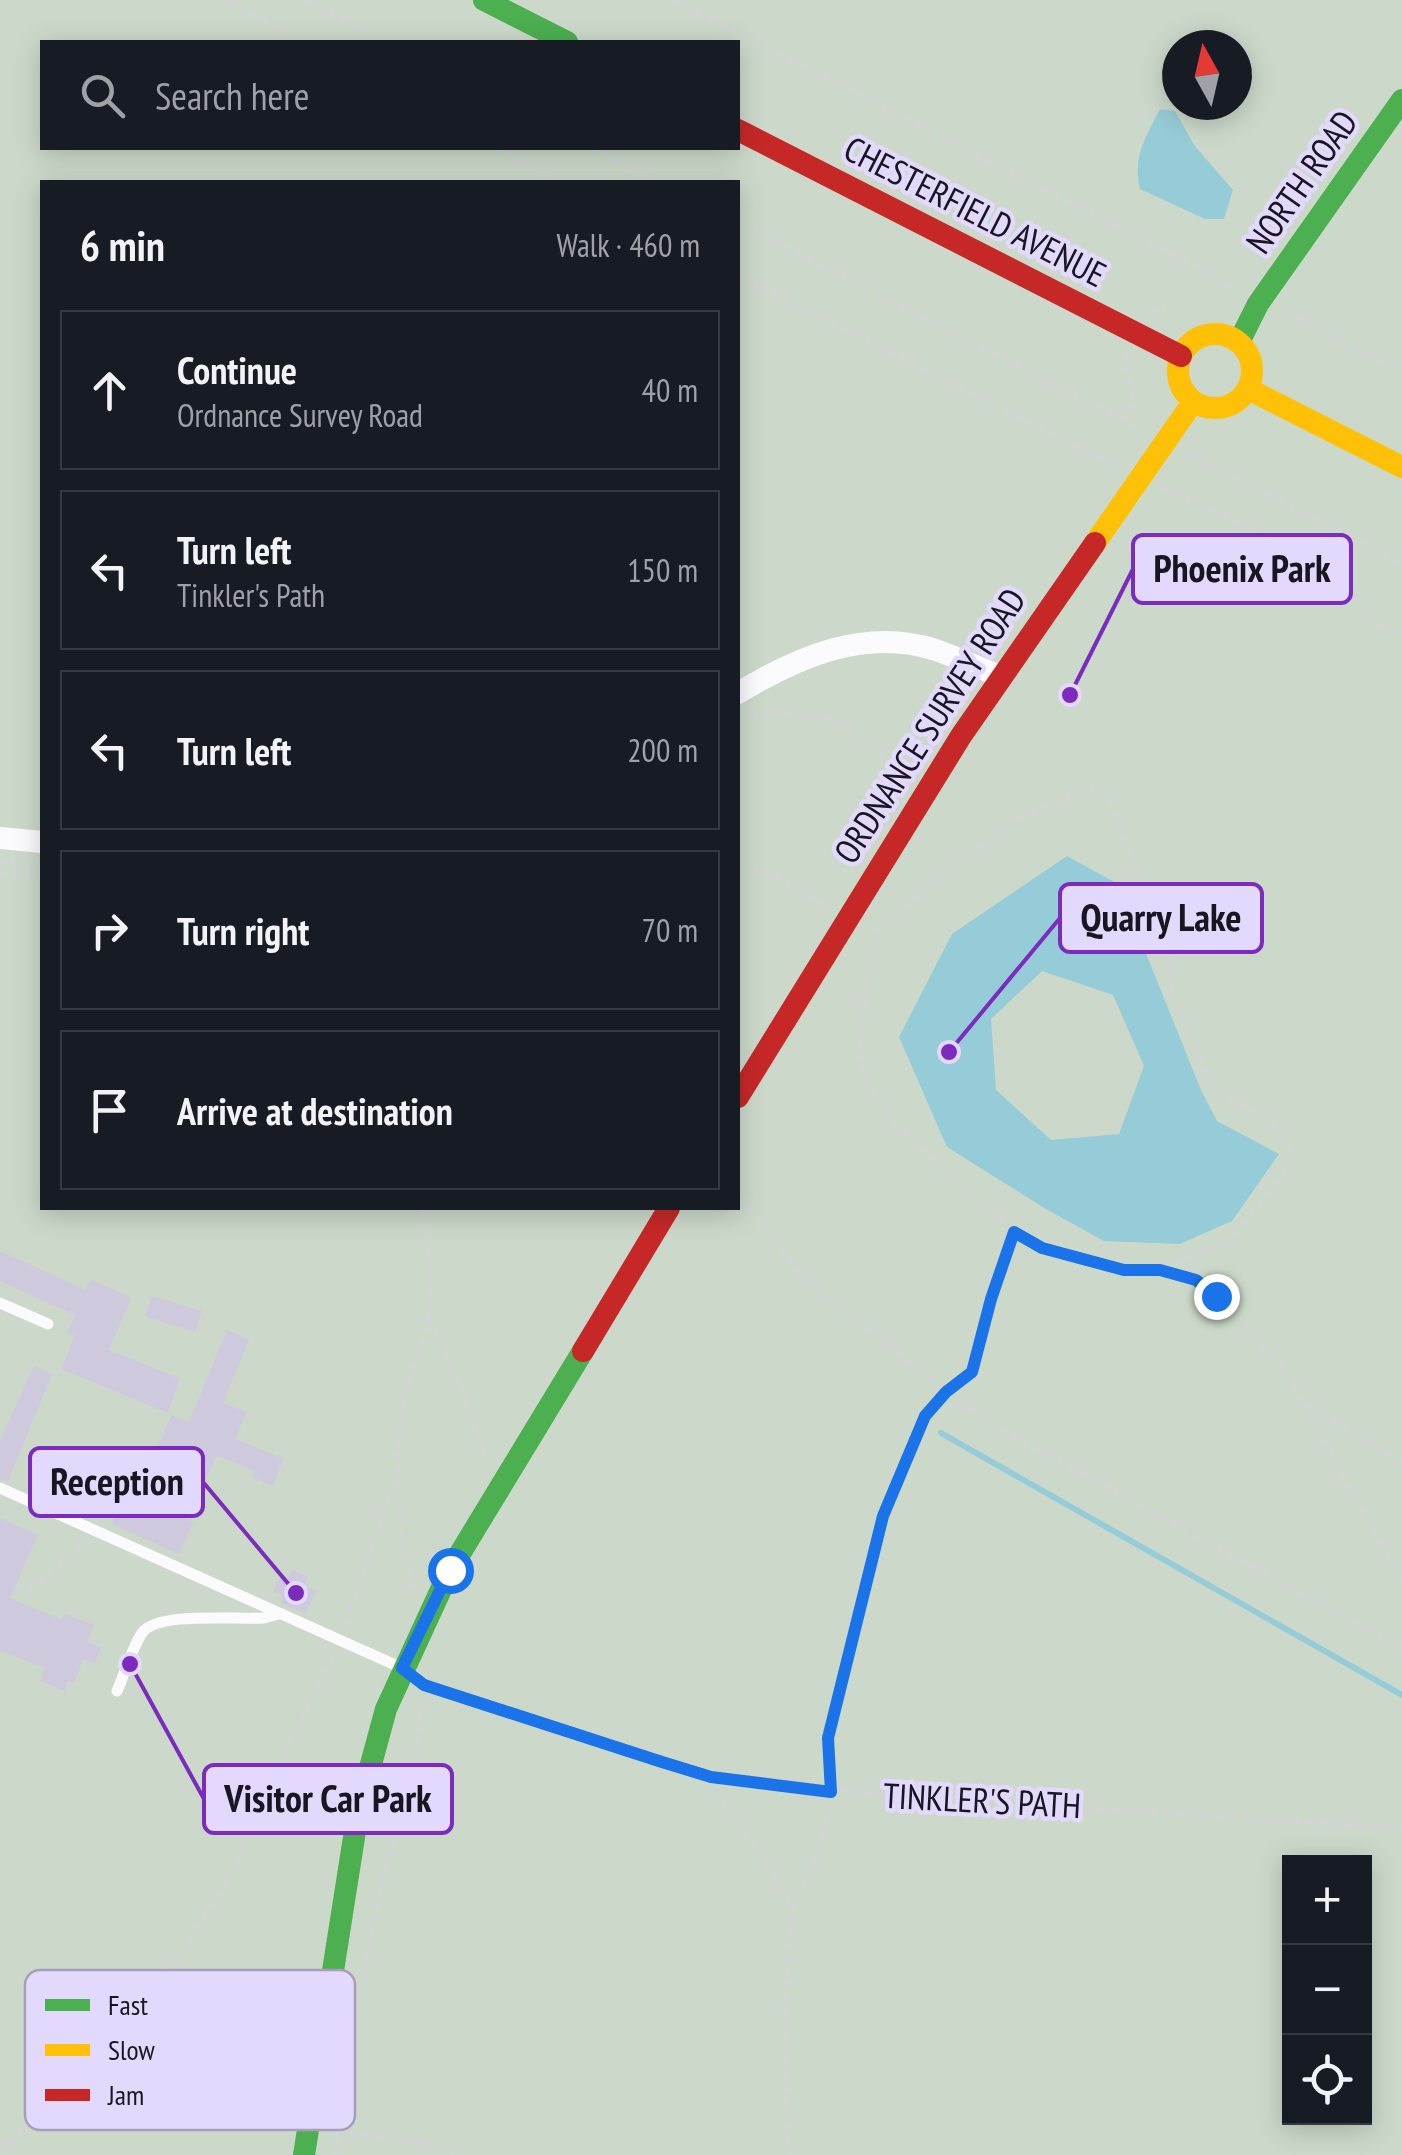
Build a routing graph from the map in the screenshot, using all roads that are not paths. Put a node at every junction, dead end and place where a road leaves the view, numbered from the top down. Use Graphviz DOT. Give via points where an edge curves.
graph roads {
  1 [pos="484,0"];
  2 [pos="563,40"];
  3 [pos="1402,100"];
  4 [pos="740,131"];
  5 [pos="1238,342"];
  6 [pos="1181,356"];
  7 [pos="1248,388"];
  8 [pos="1193,402"];
  9 [pos="1402,467"];
  10 [pos="1002,677"];
  11 [pos="740,692"];
  12 [pos="0,838"];
  13 [pos="40,842"];
  14 [pos="740,1094"];
  15 [pos="668,1210"];
  16 [pos="0,1304"];
  17 [pos="48,1324"];
  18 [pos="0,1488"];
  19 [pos="278,1614"];
  20 [pos="402,1668"];
  21 [pos="117,1691"];
  22 [pos="333,1970"];
  23 [pos="308,2130"];
  24 [pos="304,2155"];
  1 -- 2 [label="street"];
  3 -- 5 [label="street, NORTH ROAD" via="1257,303"];
  4 -- 6 [label="street, CHESTERFIELD AVENUE"];
  5 -- 6 [label="street" via="1206,335"];
  5 -- 7 [label="street" via="1250,359"];
  6 -- 8 [label="street" via="1178,378"];
  7 -- 8 [label="street" via="1221,408"];
  7 -- 9 [label="street"];
  8 -- 10 [label="street, ORDNANCE SURVEY ROAD"];
  10 -- 11 [label="street" via="934,649 884,641 832,648"];
  10 -- 14 [label="street, ORDNANCE SURVEY ROAD" via="916,804"];
  12 -- 13 [label="street"];
  15 -- 20 [label="street" via="450,1570"];
  16 -- 17 [label="lane"];
  18 -- 19 [label="lane"];
  19 -- 20 [label="lane"];
  19 -- 21 [label="lane" via="151,1624"];
  20 -- 22 [label="street" via="358,1812"];
  23 -- 24 [label="street"];
}
